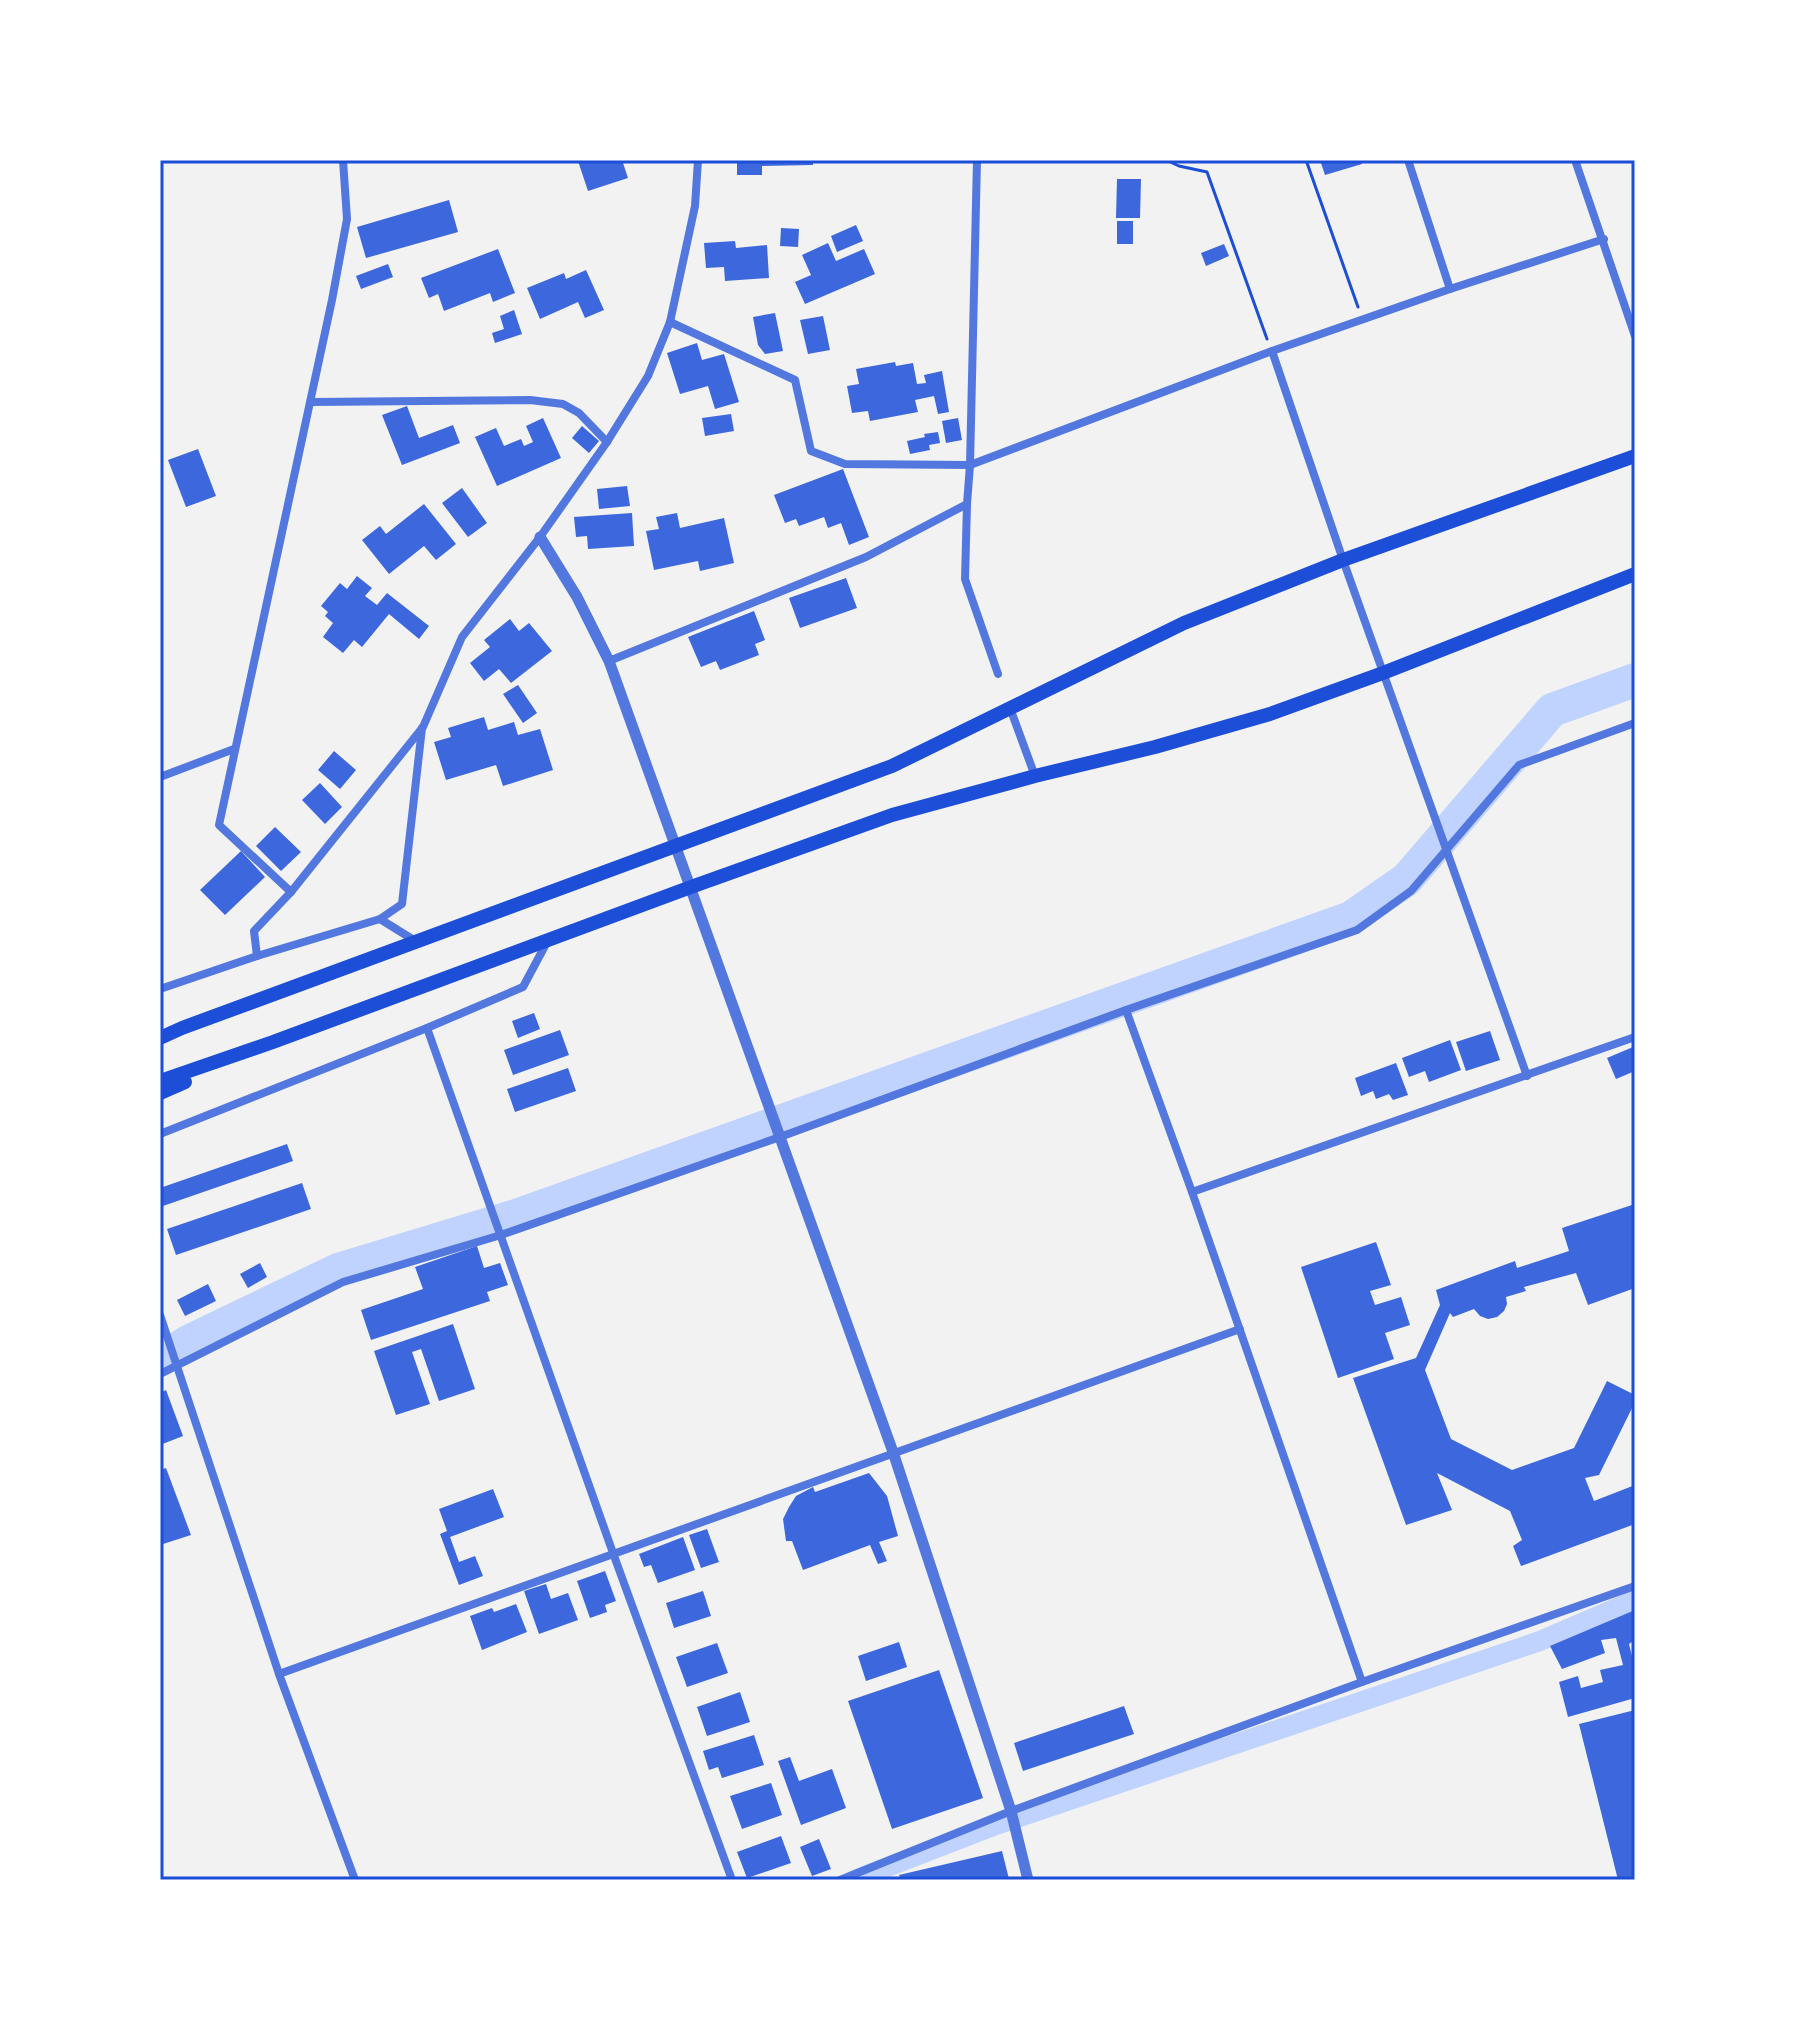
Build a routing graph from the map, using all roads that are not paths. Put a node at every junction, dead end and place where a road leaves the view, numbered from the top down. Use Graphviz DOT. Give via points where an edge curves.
graph roads {
  1 [pos="343,160"];
  2 [pos="698,160"];
  3 [pos="977,160"];
  4 [pos="1408,160"];
  5 [pos="1575,160"];
  6 [pos="1604,239"];
  7 [pos="1450,289"];
  8 [pos="670,322"];
  9 [pos="1635,336"];
  10 [pos="1272,351"];
  11 [pos="311,402"];
  12 [pos="607,442"];
  13 [pos="1635,456"];
  14 [pos="970,465"];
  15 [pos="967,504"];
  16 [pos="540,537"];
  17 [pos="1343,560"];
  18 [pos="1635,574"];
  19 [pos="609,661"];
  20 [pos="1383,673"];
  21 [pos="998,674"];
  22 [pos="1010,707"];
  23 [pos="1635,723"];
  24 [pos="423,727"];
  25 [pos="234,749"];
  26 [pos="1035,776"];
  27 [pos="160,777"];
  28 [pos="675,847"];
  29 [pos="1446,850"];
  30 [pos="691,887"];
  31 [pos="291,892"];
  32 [pos="380,919"];
  33 [pos="548,940"];
  34 [pos="417,942"];
  35 [pos="257,956"];
  36 [pos="160,989"];
  37 [pos="1126,1010"];
  38 [pos="427,1028"];
  39 [pos="160,1037"];
  40 [pos="1635,1037"];
  41 [pos="273,1042"];
  42 [pos="1527,1076"];
  43 [pos="160,1081"];
  44 [pos="160,1093"];
  45 [pos="160,1134"];
  46 [pos="780,1137"];
  47 [pos="1192,1192"];
  48 [pos="501,1235"];
  49 [pos="162,1319"];
  50 [pos="1240,1329"];
  51 [pos="177,1365"];
  52 [pos="160,1374"];
  53 [pos="893,1452"];
  54 [pos="613,1553"];
  55 [pos="1635,1586"];
  56 [pos="279,1674"];
  57 [pos="1362,1682"];
  58 [pos="1011,1811"];
  59 [pos="355,1880"];
  60 [pos="732,1880"];
  61 [pos="840,1880"];
  62 [pos="1028,1880"];
  1 -- 11 [label="street" via="347,219"];
  2 -- 8 [label="street" via="695,206"];
  3 -- 14 [label="street"];
  4 -- 7 [label="street"];
  5 -- 6 [label="street"];
  6 -- 7 [label="street"];
  6 -- 9 [label="street"];
  7 -- 10 [label="street"];
  8 -- 12 [label="street" via="648,376"];
  8 -- 14 [label="street" via="795,380 811,451 845,464"];
  10 -- 14 [label="street"];
  10 -- 17 [label="street"];
  11 -- 12 [label="street" via="563,404"];
  11 -- 25 [label="street"];
  12 -- 16 [label="street"];
  13 -- 17 [label="highway"];
  14 -- 15 [label="street"];
  15 -- 19 [label="street" via="866,557"];
  15 -- 21 [label="street" via="965,579"];
  16 -- 19 [label="street"];
  16 -- 24 [label="street" via="462,637"];
  17 -- 20 [label="street"];
  17 -- 22 [label="highway" via="1184,623"];
  18 -- 20 [label="highway"];
  19 -- 28 [label="street"];
  20 -- 26 [label="highway" via="1270,714"];
  20 -- 29 [label="street"];
  22 -- 26 [label="street"];
  22 -- 28 [label="highway" via="892,766"];
  23 -- 29 [label="street" via="1519,765"];
  24 -- 31 [label="street"];
  24 -- 32 [label="street" via="402,904"];
  25 -- 27 [label="street"];
  25 -- 31 [label="street" via="219,825"];
  26 -- 30 [label="highway" via="892,815"];
  28 -- 30 [label="street"];
  28 -- 34 [label="highway"];
  29 -- 37 [label="street" via="1411,891 1357,930"];
  29 -- 42 [label="street"];
  30 -- 33 [label="highway"];
  30 -- 46 [label="street"];
  31 -- 35 [label="street" via="254,931"];
  32 -- 34 [label="street"];
  32 -- 35 [label="street"];
  33 -- 38 [label="street" via="523,987"];
  33 -- 41 [label="highway"];
  34 -- 39 [label="highway"];
  35 -- 36 [label="street"];
  37 -- 46 [label="street"];
  37 -- 47 [label="street"];
  38 -- 45 [label="street"];
  38 -- 48 [label="street"];
  40 -- 42 [label="street"];
  41 -- 43 [label="highway"];
  41 -- 44 [label="highway"];
  42 -- 47 [label="street"];
  46 -- 48 [label="street"];
  46 -- 53 [label="street"];
  47 -- 50 [label="street"];
  48 -- 51 [label="street" via="343,1282"];
  48 -- 54 [label="street"];
  49 -- 51 [label="street"];
  50 -- 53 [label="street"];
  50 -- 57 [label="street"];
  51 -- 52 [label="street"];
  51 -- 56 [label="street"];
  53 -- 54 [label="street"];
  53 -- 58 [label="street"];
  54 -- 56 [label="street"];
  54 -- 60 [label="street"];
  55 -- 57 [label="street"];
  56 -- 59 [label="street"];
  57 -- 58 [label="street"];
  58 -- 61 [label="street"];
  58 -- 62 [label="street"];
}
